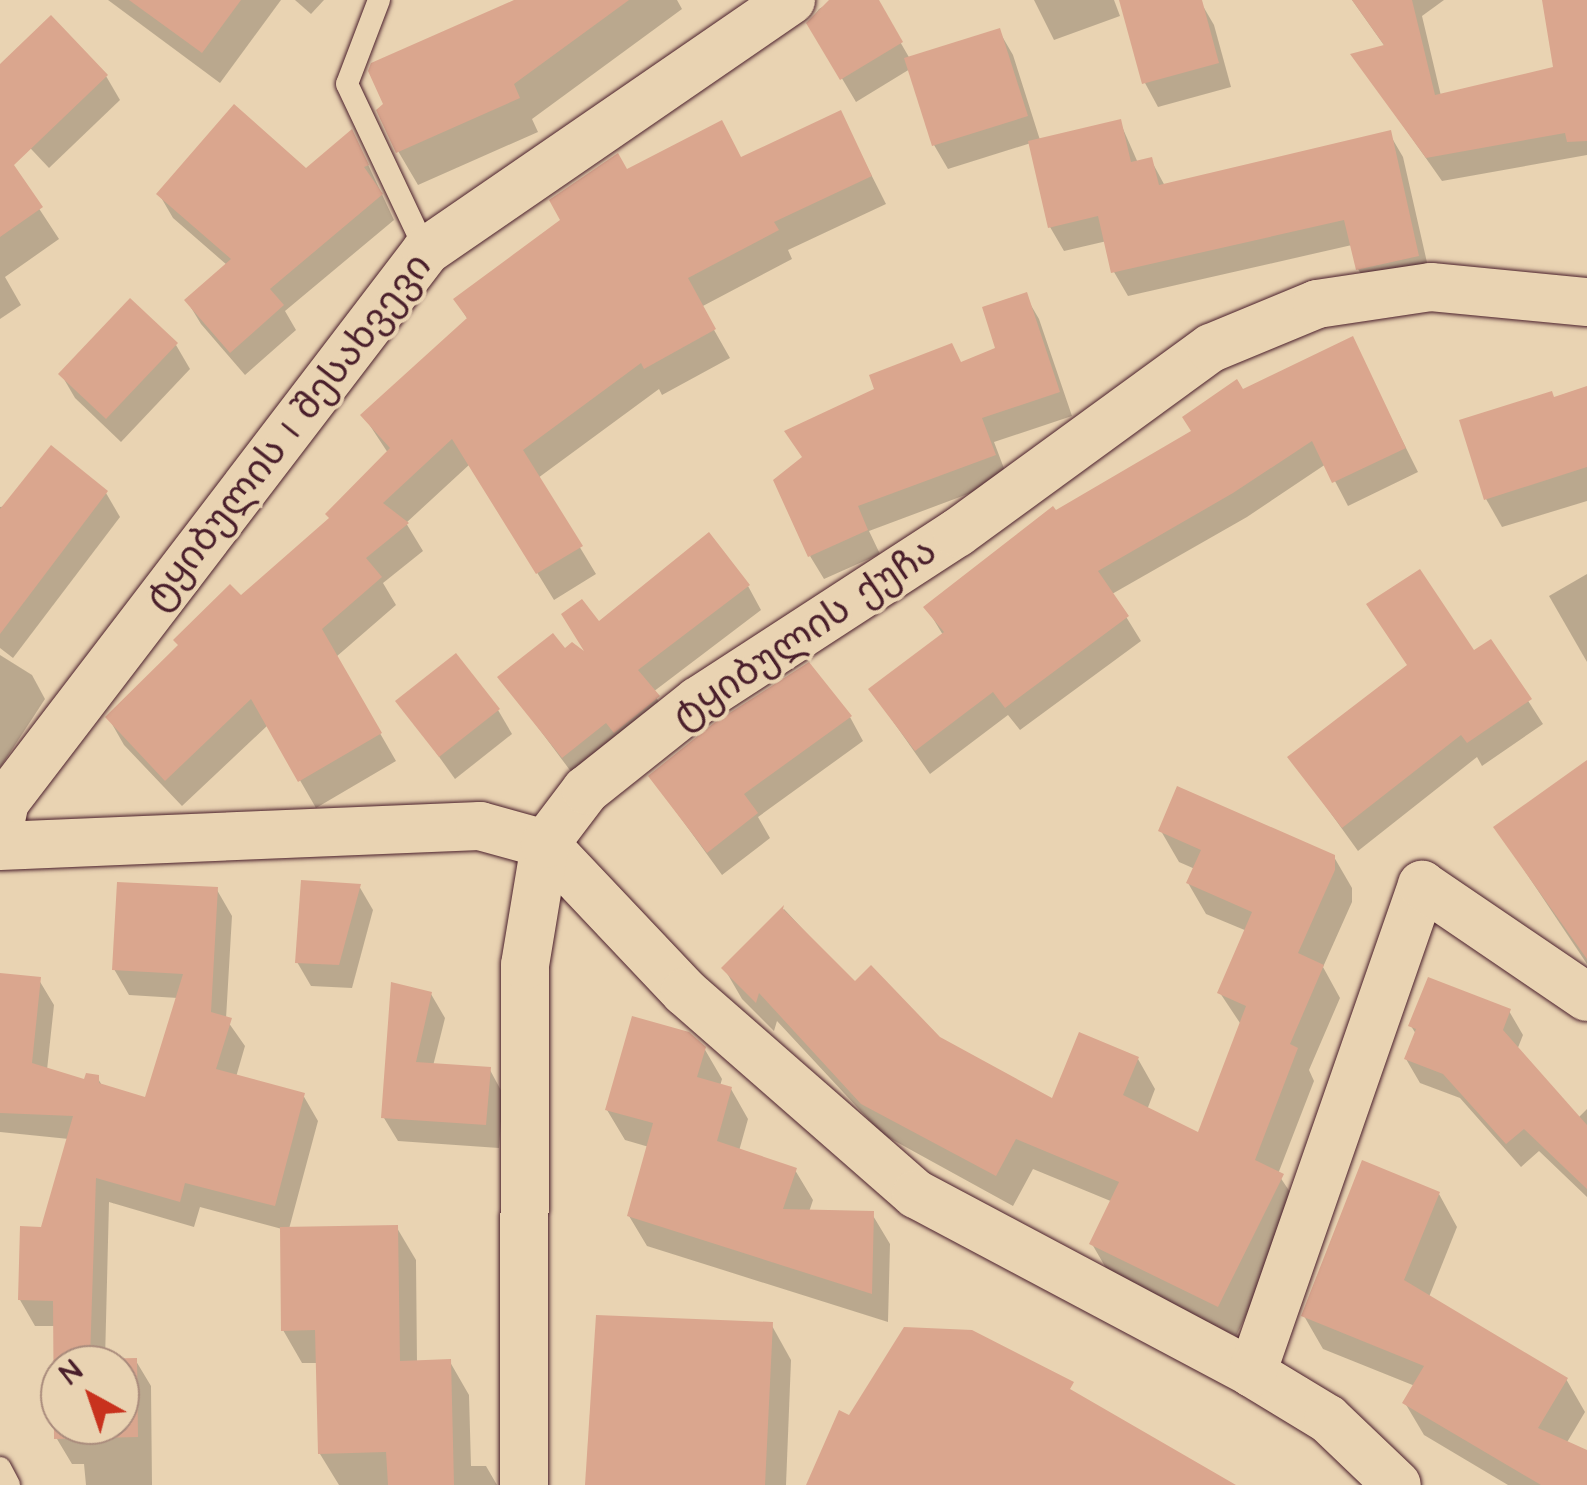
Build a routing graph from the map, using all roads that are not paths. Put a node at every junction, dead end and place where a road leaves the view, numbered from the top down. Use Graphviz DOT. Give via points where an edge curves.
graph roads {
  1 [pos="379,0"];
  2 [pos="791,0"];
  3 [pos="426,251"];
  4 [pos="1587,302"];
  5 [pos="0,825"];
  6 [pos="545,844"];
  7 [pos="0,846"];
  8 [pos="1587,997"];
  9 [pos="1252,1373"];
  10 [pos="0,1468"];
  11 [pos="8,1485"];
  12 [pos="524,1485"];
  13 [pos="1398,1485"];
  1 -- 3 [label="lane" via="347,84"];
  2 -- 3 [label="street, ტყიბულის I შესახვევი"];
  3 -- 5 [label="street, ტყიბულის I შესახვევი" via="5,802"];
  4 -- 6 [label="street, ტყიბულის ქუჩა" via="1431,287 1317,304 1211,348 957,533 698,701 586,790"];
  6 -- 7 [label="street" via="480,826"];
  6 -- 9 [label="street" via="685,992 916,1194"];
  6 -- 12 [label="street" via="525,965"];
  8 -- 9 [label="street" via="1422,885"];
  9 -- 13 [label="street" via="1328,1419"];
  10 -- 11 [label="lane"];
}
